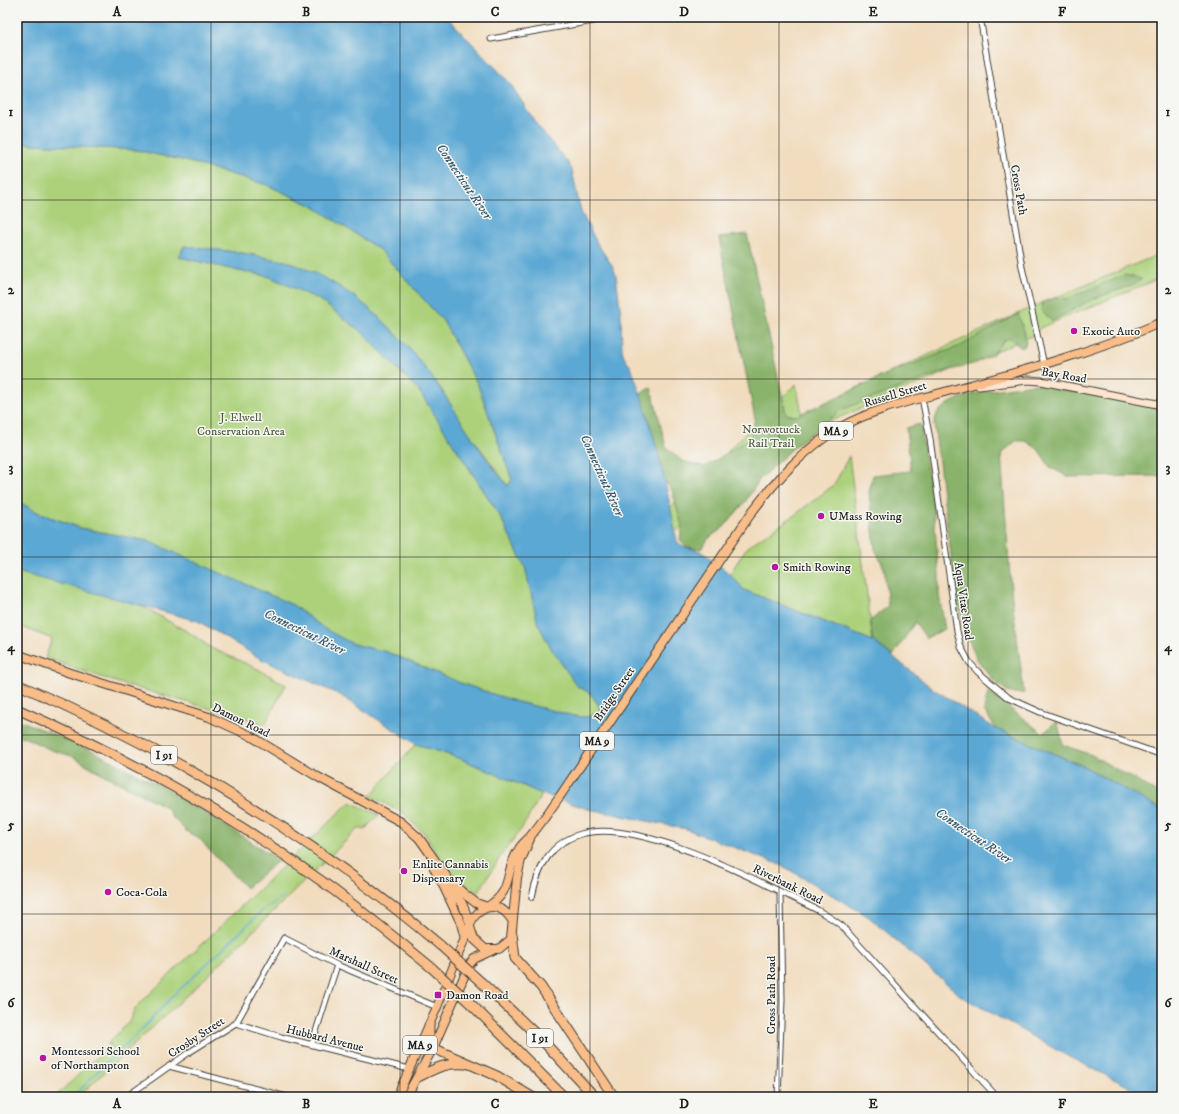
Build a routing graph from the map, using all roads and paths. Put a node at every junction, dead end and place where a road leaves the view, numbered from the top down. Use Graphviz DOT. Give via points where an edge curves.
graph roads {
  1 [pos="616,17"];
  2 [pos="980,17"];
  3 [pos="492,40"];
  4 [pos="1162,322"];
  5 [pos="1162,328"];
  6 [pos="1140,332"];
  7 [pos="1044,364"];
  8 [pos="961,388"];
  9 [pos="922,398"];
  10 [pos="1162,405"];
  11 [pos="660,646"];
  12 [pos="17,654"];
  13 [pos="17,684"];
  14 [pos="17,709"];
  15 [pos="1162,755"];
  16 [pos="532,835"];
  17 [pos="429,854"];
  18 [pos="442,883"];
  19 [pos="780,892"];
  20 [pos="532,896"];
  21 [pos="487,907"];
  22 [pos="512,920"];
  23 [pos="470,925"];
  24 [pos="512,934"];
  25 [pos="284,938"];
  26 [pos="465,939"];
  27 [pos="493,950"];
  28 [pos="337,965"];
  29 [pos="437,1007"];
  30 [pos="236,1023"];
  31 [pos="429,1026"];
  32 [pos="312,1044"];
  33 [pos="433,1048"];
  34 [pos="472,1065"];
  35 [pos="169,1066"];
  36 [pos="409,1069"];
  37 [pos="418,1077"];
  38 [pos="127,1097"];
  39 [pos="287,1097"];
  40 [pos="397,1097"];
  41 [pos="406,1097"];
  42 [pos="532,1097"];
  43 [pos="564,1097"];
  44 [pos="595,1097"];
  45 [pos="614,1097"];
  46 [pos="778,1097"];
  47 [pos="997,1097"];
  1 -- 3 [label="street"];
  2 -- 7 [label="street, Cross Path" via="1022,267"];
  4 -- 6 [label="main road, Russell Street / MA 9"];
  5 -- 6 [label="main road, Russell Street / MA 9"];
  6 -- 7 [label="main road, Russell Street / MA 9"];
  7 -- 8 [label="main road, Russell Street / MA 9"];
  8 -- 9 [label="main road, Russell Street / MA 9"];
  8 -- 10 [label="main road, Bay Road" via="1006,382 1041,381"];
  9 -- 11 [label="main road, Russell Street / MA 9" via="874,411 844,426 820,442 784,473 765,495"];
  9 -- 15 [label="street, Aqua Vitae Road" via="958,637 965,657 978,672 1016,702"];
  11 -- 16 [label="main road, Bridge Street / MA 9"];
  12 -- 17 [label="main road, Damon Road" via="209,717 249,734 318,777 400,822 419,838"];
  13 -- 44 [label="highway, I 91, bridge" via="97,720 173,759 236,796 336,862 441,946 481,982 529,1027"];
  14 -- 43 [label="highway, I 91, bridge" via="94,744 156,777 224,816 320,880 432,968"];
  16 -- 21 [label="main road, Bridge Street / MA 9" via="515,855 504,893 499,900"];
  16 -- 22 [label="main road, Bridge Street / MA 9" via="518,870"];
  17 -- 18 [label="main road, Damon Road"];
  17 -- 21 [label="main road, Damon Road" via="462,893"];
  18 -- 23 [label="main road, Damon Road" via="462,903"];
  18 -- 26 [label="main road, Damon Road" via="461,923"];
  19 -- 20 [label="street, Riverbank Road" via="744,873 693,853 648,838 606,831 581,834 559,845 536,875"];
  19 -- 46 [label="street, Cross Path Road" via="782,1000"];
  19 -- 47 [label="street, Riverbank Road" via="815,908 842,926"];
  21 -- 22 [label="main road" via="502,911"];
  21 -- 23 [label="main road" via="480,910"];
  22 -- 24 [label="main road"];
  23 -- 26 [label="main road, MA 9"];
  23 -- 27 [label="main road" via="477,943 485,949"];
  24 -- 27 [label="main road" via="507,944"];
  24 -- 45 [label="highway" via="515,958 541,987"];
  25 -- 28 [label="street, Marshall Street"];
  25 -- 30 [label="street, Crosby Street"];
  26 -- 29 [label="main road, MA 9"];
  27 -- 33 [label="main road, MA 9" via="474,959 469,965"];
  28 -- 29 [label="street, Marshall Street"];
  28 -- 32 [label="street"];
  29 -- 31 [label="main road, MA 9"];
  30 -- 32 [label="street, Hubbard Avenue"];
  30 -- 35 [label="street, Crosby Street"];
  31 -- 33 [label="highway" via="428,1039"];
  31 -- 36 [label="main road, MA 9"];
  32 -- 36 [label="street, Hubbard Avenue"];
  33 -- 34 [label="highway"];
  33 -- 37 [label="main road, MA 9"];
  34 -- 37 [label="highway" via="444,1065"];
  34 -- 42 [label="highway"];
  35 -- 38 [label="street, Crosby Street"];
  35 -- 39 [label="street"];
  36 -- 40 [label="main road, MA 9"];
  37 -- 41 [label="main road, MA 9"];
}
